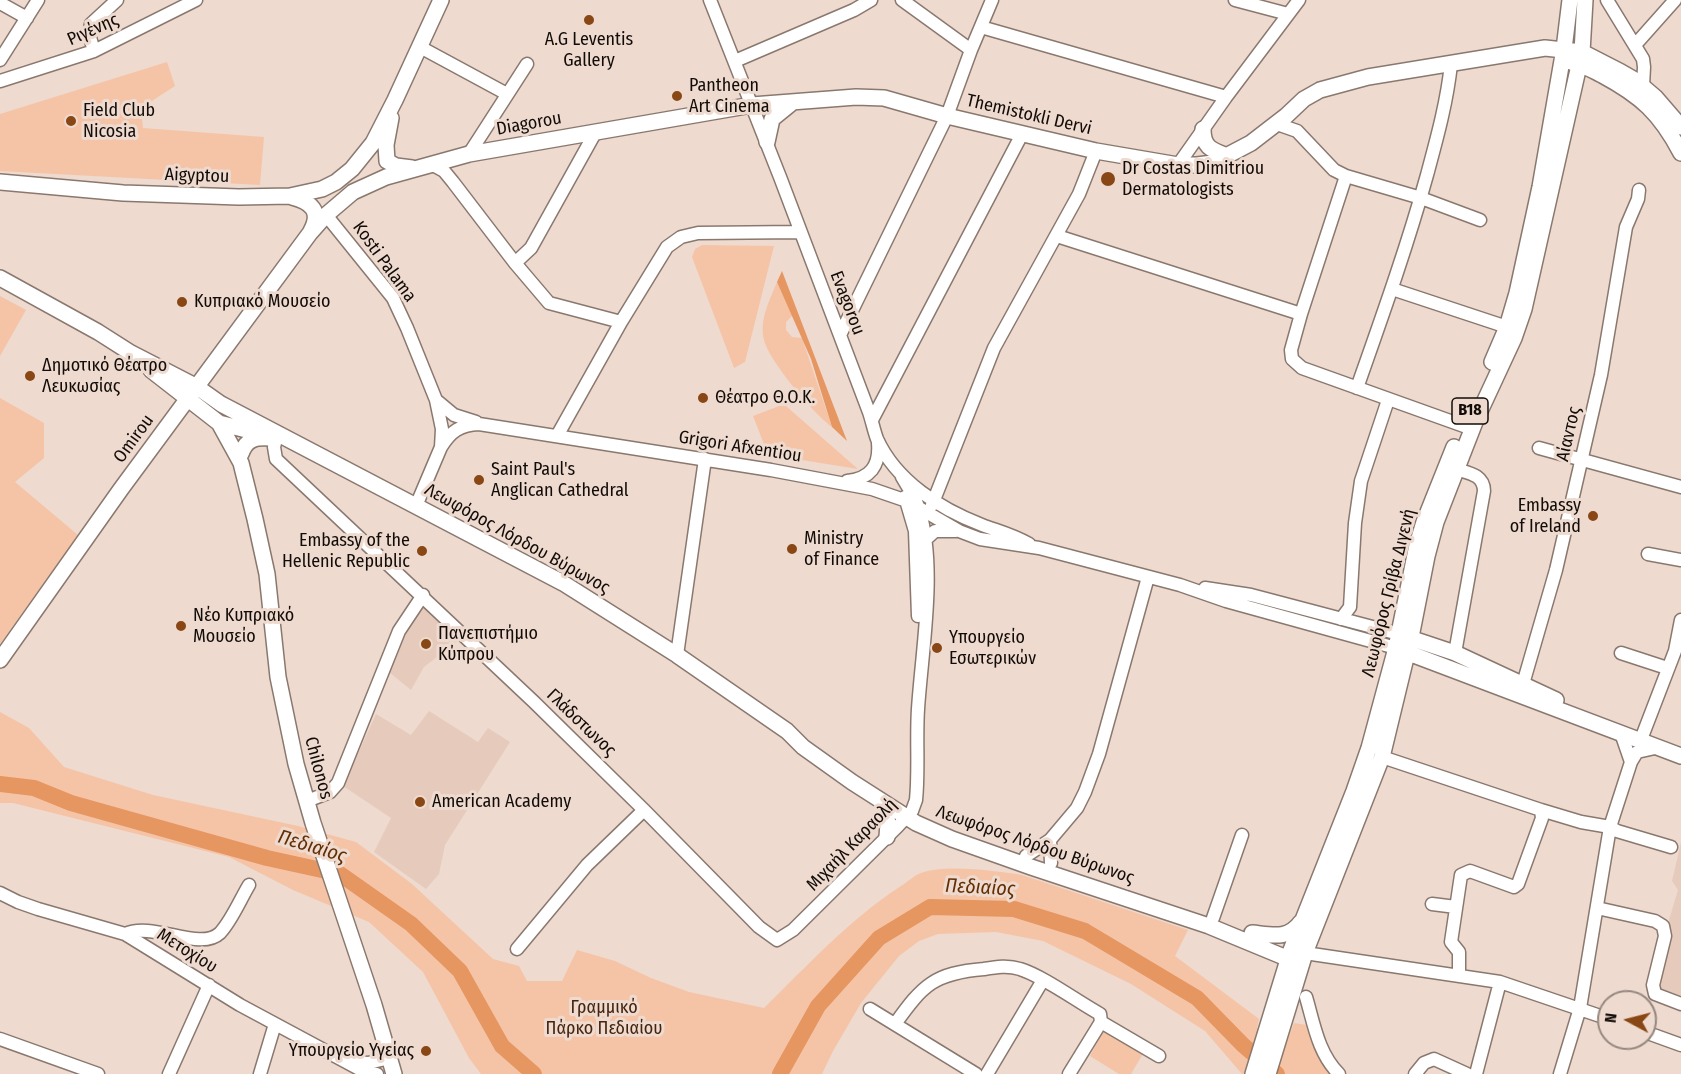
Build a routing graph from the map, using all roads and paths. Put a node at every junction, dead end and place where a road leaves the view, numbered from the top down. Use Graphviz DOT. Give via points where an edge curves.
graph roads {
  1 [pos="38,0"];
  2 [pos="117,0"];
  3 [pos="196,0"];
  4 [pos="441,0"];
  5 [pos="710,0"];
  6 [pos="872,0"];
  7 [pos="902,0"];
  8 [pos="992,0"];
  9 [pos="1235,0"];
  10 [pos="1299,0"];
  11 [pos="1570,0"];
  12 [pos="1585,0"];
  13 [pos="1607,0"];
  14 [pos="1675,0"];
  15 [pos="0,3"];
  16 [pos="1288,14"];
  17 [pos="27,18"];
  18 [pos="981,27"];
  19 [pos="1635,45"];
  20 [pos="420,47"];
  21 [pos="971,50"];
  22 [pos="94,51"];
  23 [pos="1563,54"];
  24 [pos="1580,58"];
  25 [pos="0,60"];
  26 [pos="735,61"];
  27 [pos="527,64"];
  28 [pos="1450,68"];
  29 [pos="0,81"];
  30 [pos="1612,81"];
  31 [pos="1642,86"];
  32 [pos="507,94"];
  33 [pos="1226,97"];
  34 [pos="395,100"];
  35 [pos="793,102"];
  36 [pos="1660,102"];
  37 [pos="1570,104"];
  38 [pos="752,105"];
  39 [pos="1681,115"];
  40 [pos="947,116"];
  41 [pos="1281,120"];
  42 [pos="1681,127"];
  43 [pos="1203,129"];
  44 [pos="596,133"];
  45 [pos="1022,134"];
  46 [pos="767,142"];
  47 [pos="1680,149"];
  48 [pos="1096,151"];
  49 [pos="465,155"];
  50 [pos="1227,156"];
  51 [pos="433,165"];
  52 [pos="1178,165"];
  53 [pos="415,169"];
  54 [pos="344,176"];
  55 [pos="1346,176"];
  56 [pos="0,182"];
  57 [pos="453,182"];
  58 [pos="1639,190"];
  59 [pos="290,196"];
  60 [pos="1420,198"];
  61 [pos="326,215"];
  62 [pos="1480,220"];
  63 [pos="800,232"];
  64 [pos="310,234"];
  65 [pos="1057,236"];
  66 [pos="515,263"];
  67 [pos="0,278"];
  68 [pos="1392,289"];
  69 [pos="1301,314"];
  70 [pos="621,322"];
  71 [pos="1507,327"];
  72 [pos="840,335"];
  73 [pos="1358,388"];
  74 [pos="192,393"];
  75 [pos="436,400"];
  76 [pos="1388,400"];
  77 [pos="221,404"];
  78 [pos="872,420"];
  79 [pos="219,423"];
  80 [pos="479,424"];
  81 [pos="1464,426"];
  82 [pos="235,427"];
  83 [pos="557,436"];
  84 [pos="276,439"];
  85 [pos="880,444"];
  86 [pos="441,447"];
  87 [pos="1539,448"];
  88 [pos="312,451"];
  89 [pos="241,458"];
  90 [pos="705,459"];
  91 [pos="1582,460"];
  92 [pos="1456,469"];
  93 [pos="902,477"];
  94 [pos="835,481"];
  95 [pos="1681,487"];
  96 [pos="933,500"];
  97 [pos="913,504"];
  98 [pos="416,506"];
  99 [pos="954,528"];
  100 [pos="925,540"];
  101 [pos="1032,546"];
  102 [pos="1648,554"];
  103 [pos="1681,560"];
  104 [pos="1148,577"];
  105 [pos="1179,585"];
  106 [pos="423,595"];
  107 [pos="1341,619"];
  108 [pos="1681,620"];
  109 [pos="1403,643"];
  110 [pos="1678,652"];
  111 [pos="1455,653"];
  112 [pos="1621,653"];
  113 [pos="677,655"];
  114 [pos="0,660"];
  115 [pos="1667,668"];
  116 [pos="921,671"];
  117 [pos="1523,684"];
  118 [pos="1578,716"];
  119 [pos="787,731"];
  120 [pos="1621,734"];
  121 [pos="1640,742"];
  122 [pos="1655,747"];
  123 [pos="1681,756"];
  124 [pos="1382,757"];
  125 [pos="1631,762"];
  126 [pos="307,801"];
  127 [pos="884,804"];
  128 [pos="644,810"];
  129 [pos="1542,810"];
  130 [pos="909,814"];
  131 [pos="1610,827"];
  132 [pos="1242,835"];
  133 [pos="887,837"];
  134 [pos="1050,840"];
  135 [pos="1671,847"];
  136 [pos="1026,856"];
  137 [pos="1051,863"];
  138 [pos="249,885"];
  139 [pos="0,893"];
  140 [pos="1432,904"];
  141 [pos="1456,907"];
  142 [pos="1597,908"];
  143 [pos="1305,916"];
  144 [pos="1213,918"];
  145 [pos="765,933"];
  146 [pos="1252,933"];
  147 [pos="125,934"];
  148 [pos="518,949"];
  149 [pos="1296,957"];
  150 [pos="1459,975"];
  151 [pos="1043,980"];
  152 [pos="1500,982"];
  153 [pos="209,985"];
  154 [pos="1306,997"];
  155 [pos="1681,1004"];
  156 [pos="1580,1008"];
  157 [pos="870,1009"];
  158 [pos="1597,1014"];
  159 [pos="1101,1023"];
  160 [pos="275,1024"];
  161 [pos="895,1024"];
  162 [pos="1657,1036"];
  163 [pos="1272,1037"];
  164 [pos="0,1039"];
  165 [pos="1681,1045"];
  166 [pos="1159,1056"];
  167 [pos="390,1059"];
  168 [pos="346,1062"];
  169 [pos="98,1074"];
  170 [pos="169,1074"];
  171 [pos="260,1074"];
  172 [pos="372,1074"];
  173 [pos="394,1074"];
  174 [pos="976,1074"];
  175 [pos="987,1074"];
  176 [pos="1069,1074"];
  177 [pos="1253,1074"];
  178 [pos="1268,1074"];
  179 [pos="1339,1074"];
  180 [pos="1415,1074"];
  181 [pos="1467,1074"];
  182 [pos="1476,1074"];
  183 [pos="1560,1074"];
  1 -- 17 [label="street"];
  2 -- 22 [label="street" via="91,24 89,34"];
  3 -- 22 [label="street, Ριγένης"];
  4 -- 20 [label="main road"];
  5 -- 26 [label="street, Evagorou"];
  6 -- 26 [label="street"];
  7 -- 21 [label="street"];
  8 -- 18 [label="street"];
  9 -- 16 [label="street"];
  10 -- 16 [label="street"];
  11 -- 23 [label="main road, B18"];
  12 -- 24 [label="main road, B18"];
  13 -- 19 [label="street"];
  14 -- 19 [label="street"];
  15 -- 17 [label="street"];
  16 -- 33 [label="street"];
  17 -- 25 [label="street"];
  18 -- 21 [label="street"];
  18 -- 33 [label="street"];
  19 -- 31 [label="street" via="1644,63"];
  20 -- 32 [label="street"];
  20 -- 34 [label="main road"];
  21 -- 40 [label="street"];
  22 -- 29 [label="street, Ριγένης"];
  23 -- 24 [label="main road, Themistokli Dervi"];
  23 -- 28 [label="main road, Themistokli Dervi"];
  23 -- 71 [label="main road, Λεωφόρος Γρίβα Διγενή / B18" via="1540,187"];
  24 -- 30 [label="main road"];
  24 -- 31 [label="main road" via="1621,72"];
  24 -- 37 [label="main road, Λεωφόρος Γρίβα Διγενή / B18"];
  26 -- 38 [label="street, Evagorou"];
  27 -- 32 [label="street"];
  28 -- 41 [label="main road, Themistokli Dervi" via="1341,94"];
  28 -- 60 [label="street" via="1443,115"];
  30 -- 37 [label="main road" via="1585,84"];
  30 -- 47 [label="main road" via="1650,106"];
  31 -- 36 [label="main road"];
  32 -- 49 [label="street"];
  33 -- 43 [label="street"];
  34 -- 53 [label="main road" via="386,156 390,164"];
  34 -- 54 [label="main road, Aigyptou" via="373,143"];
  35 -- 38 [label="main road, Themistokli Dervi"];
  35 -- 40 [label="main road, Themistokli Dervi" via="877,98"];
  35 -- 46 [label="main road" via="772,119"];
  36 -- 39 [label="main road"];
  36 -- 42 [label="main road"];
  37 -- 92 [label="main road, Λεωφόρος Γρίβα Διγενή / B18" via="1522,316"];
  38 -- 44 [label="main road, Diagorou"];
  38 -- 46 [label="street, Evagorou"];
  40 -- 45 [label="main road, Themistokli Dervi"];
  40 -- 72 [label="street"];
  41 -- 50 [label="main road, Themistokli Dervi"];
  41 -- 55 [label="street" via="1297,130 1325,163"];
  43 -- 50 [label="main road" via="1205,144"];
  43 -- 52 [label="street"];
  44 -- 49 [label="main road, Diagorou"];
  44 -- 66 [label="street" via="531,248"];
  45 -- 48 [label="main road, Themistokli Dervi"];
  45 -- 78 [label="street"];
  46 -- 63 [label="street, Evagorou"];
  48 -- 52 [label="main road, Themistokli Dervi"];
  48 -- 65 [label="street"];
  49 -- 51 [label="main road, Diagorou"];
  49 -- 57 [label="street" via="456,165"];
  50 -- 52 [label="main road, Themistokli Dervi" via="1213,162"];
  51 -- 53 [label="main road, Diagorou"];
  51 -- 57 [label="street"];
  53 -- 61 [label="main road, Diagorou" via="353,192"];
  54 -- 59 [label="main road, Aigyptou" via="313,192"];
  54 -- 61 [label="main road"];
  55 -- 60 [label="street"];
  55 -- 69 [label="street"];
  56 -- 59 [label="main road, Aigyptou" via="123,193"];
  57 -- 66 [label="street"];
  58 -- 91 [label="street, Αίαντος" via="1623,238 1601,375"];
  59 -- 64 [label="main road" via="307,201 313,208 315,221"];
  60 -- 62 [label="street"];
  60 -- 68 [label="street"];
  61 -- 64 [label="main road, Omirou"];
  61 -- 75 [label="street, Kosti Palama" via="393,298"];
  63 -- 70 [label="street" via="698,233 675,240"];
  63 -- 72 [label="street, Evagorou"];
  64 -- 74 [label="main road, Omirou"];
  65 -- 69 [label="street"];
  65 -- 96 [label="street" via="994,348"];
  66 -- 70 [label="street" via="549,303"];
  67 -- 74 [label="main road" via="98,332"];
  68 -- 71 [label="street"];
  68 -- 73 [label="street"];
  69 -- 73 [label="street" via="1292,359 1302,368"];
  70 -- 83 [label="street"];
  71 -- 81 [label="main road, Λεωφόρος Γρίβα Διγενή / B18"];
  72 -- 78 [label="street, Evagorou"];
  73 -- 76 [label="street"];
  74 -- 77 [label="main road, Λεωφόρος Λόρδου Βύρωνος"];
  74 -- 79 [label="main road, Λεωφόρος Λόρδου Βύρωνος"];
  74 -- 114 [label="main road, Omirou"];
  75 -- 80 [label="street" via="454,415"];
  75 -- 86 [label="street, Kosti Palama"];
  76 -- 81 [label="street"];
  76 -- 107 [label="street" via="1364,468 1357,504 1350,607"];
  77 -- 82 [label="main road, Chilonos"];
  77 -- 88 [label="main road, Λεωφόρος Λόρδου Βύρωνος"];
  78 -- 85 [label="street, Evagorou"];
  79 -- 82 [label="main road, Λεωφόρος Λόρδου Βύρωνος"];
  79 -- 89 [label="main road"];
  80 -- 83 [label="street, Grigori Afxentiou"];
  80 -- 86 [label="street, Grigori Afxentiou" via="455,429"];
  81 -- 109 [label="main road, Λεωφόρος Γρίβα Διγενή / B18" via="1424,522 1415,554"];
  82 -- 84 [label="main road, Λεωφόρος Λόρδου Βύρωνος"];
  82 -- 89 [label="main road, Chilonos"];
  83 -- 90 [label="street, Grigori Afxentiou"];
  84 -- 88 [label="main road, Λεωφόρος Λόρδου Βύρωνος"];
  84 -- 89 [label="main road" via="250,440"];
  84 -- 106 [label="street, Γλάδστωνος" via="276,459"];
  85 -- 93 [label="street, Evagorou"];
  85 -- 94 [label="street" via="872,472 855,480"];
  85 -- 97 [label="street, Μιχαήλ Καραολή" via="889,469"];
  86 -- 98 [label="street, Kosti Palama"];
  87 -- 91 [label="street"];
  88 -- 98 [label="main road, Λεωφόρος Λόρδου Βύρωνος"];
  89 -- 126 [label="main road, Chilonos" via="267,574 278,677"];
  90 -- 94 [label="street, Grigori Afxentiou"];
  90 -- 113 [label="street"];
  91 -- 95 [label="street"];
  91 -- 117 [label="street, Αίαντος"];
  92 -- 109 [label="main road, Λεωφόρος Γρίβα Διγενή / B18" via="1436,522"];
  92 -- 111 [label="street" via="1476,476 1484,491"];
  93 -- 96 [label="street, Evagorou"];
  93 -- 97 [label="street, Μιχαήλ Καραολή"];
  94 -- 97 [label="street, Grigori Afxentiou" via="884,492"];
  96 -- 99 [label="street" via="935,510"];
  96 -- 101 [label="street, Evagorou"];
  97 -- 99 [label="street, Grigori Afxentiou"];
  97 -- 100 [label="street, Μιχαήλ Καραολή"];
  97 -- 116 [label="street, Μιχαήλ Καραολή"];
  98 -- 113 [label="main road, Λεωφόρος Λόρδου Βύρωνος" via="563,583"];
  99 -- 100 [label="street" via="939,530"];
  99 -- 101 [label="street, Grigori Afxentiou" via="993,542"];
  100 -- 116 [label="street, Μιχαήλ Καραολή" via="926,614"];
  101 -- 104 [label="street"];
  102 -- 103 [label="street"];
  104 -- 105 [label="street"];
  104 -- 134 [label="street" via="1092,774 1077,808"];
  105 -- 107 [label="street" via="1251,595"];
  105 -- 109 [label="street" via="1226,601"];
  106 -- 126 [label="street" via="399,631 338,783 330,792"];
  106 -- 128 [label="street, Γλάδστωνος"];
  107 -- 109 [label="street"];
  108 -- 110 [label="street"];
  109 -- 111 [label="main road"];
  109 -- 118 [label="main road" via="1508,692"];
  109 -- 124 [label="main road, Λεωφόρος Γρίβα Διγενή / B18"];
  109 -- 143 [label="main road, Λεωφόρος Γρίβα Διγενή / B18" via="1354,791"];
  110 -- 115 [label="street"];
  111 -- 117 [label="main road"];
  112 -- 115 [label="street"];
  113 -- 119 [label="main road, Λεωφόρος Λόρδου Βύρωνος"];
  115 -- 121 [label="street"];
  116 -- 130 [label="street, Μιχαήλ Καραολή" via="917,791"];
  117 -- 118 [label="main road" via="1562,703"];
  118 -- 120 [label="main road"];
  119 -- 127 [label="main road, Λεωφόρος Λόρδου Βύρωνος" via="803,747"];
  119 -- 130 [label="main road, Λεωφόρος Λόρδου Βύρωνος" via="808,740"];
  120 -- 121 [label="main road"];
  120 -- 125 [label="street"];
  121 -- 122 [label="main road"];
  122 -- 123 [label="main road"];
  122 -- 125 [label="street" via="1637,753"];
  124 -- 129 [label="street"];
  124 -- 149 [label="main road, Λεωφόρος Γρίβα Διγενή / B18"];
  125 -- 131 [label="street"];
  126 -- 167 [label="main road, Chilonos"];
  127 -- 130 [label="main road, Λεωφόρος Λόρδου Βύρωνος"];
  127 -- 133 [label="main road"];
  128 -- 145 [label="street, Γλάδστωνος"];
  128 -- 148 [label="street" via="586,865"];
  129 -- 131 [label="street"];
  129 -- 141 [label="street" via="1518,884 1514,887 1464,872"];
  130 -- 133 [label="street, Μιχαήλ Καραολή"];
  130 -- 136 [label="main road, Λεωφόρος Λόρδου Βύρωνος"];
  130 -- 149 [label="main road, Λεωφόρος Λόρδου Βύρωνος" via="952,839"];
  131 -- 135 [label="street"];
  131 -- 142 [label="street"];
  132 -- 144 [label="street"];
  133 -- 145 [label="street, Μιχαήλ Καραολή" via="793,930 777,940"];
  134 -- 136 [label="street"];
  134 -- 137 [label="street"];
  136 -- 137 [label="main road, Λεωφόρος Λόρδου Βύρωνος"];
  137 -- 144 [label="main road, Λεωφόρος Λόρδου Βύρωνος"];
  138 -- 147 [label="street" via="213,938 200,940 146,930"];
  139 -- 147 [label="street, Μετοχίου" via="38,909"];
  140 -- 141 [label="street"];
  141 -- 150 [label="street" via="1451,942 1460,955"];
  142 -- 155 [label="street" via="1663,926 1665,936 1654,990"];
  142 -- 156 [label="street"];
  143 -- 146 [label="main road" via="1288,934"];
  143 -- 149 [label="main road, Λεωφόρος Γρίβα Διγενή / B18"];
  144 -- 146 [label="main road, Λεωφόρος Λόρδου Βύρωνος"];
  146 -- 149 [label="main road, Λεωφόρος Λόρδου Βύρωνος"];
  147 -- 153 [label="street, Μετοχίου"];
  149 -- 150 [label="street"];
  149 -- 163 [label="main road, Λεωφόρος Γρίβα Διγενή / B18"];
  150 -- 152 [label="street"];
  151 -- 159 [label="street" via="1100,1014"];
  151 -- 161 [label="street" via="1013,967 955,972 922,989"];
  151 -- 175 [label="street"];
  152 -- 156 [label="street"];
  152 -- 182 [label="street"];
  153 -- 160 [label="street, Μετοχίου"];
  153 -- 170 [label="street"];
  154 -- 179 [label="street" via="1323,1053"];
  156 -- 158 [label="street"];
  156 -- 183 [label="street"];
  157 -- 161 [label="street"];
  159 -- 166 [label="street"];
  159 -- 176 [label="street"];
  160 -- 168 [label="street, Μετοχίου"];
  160 -- 171 [label="street"];
  161 -- 174 [label="street"];
  162 -- 165 [label="street"];
  163 -- 177 [label="main road, Λεωφόρος Γρίβα Διγενή / B18"];
  163 -- 178 [label="main road, Λεωφόρος Γρίβα Διγενή / B18"];
  164 -- 169 [label="street"];
  167 -- 168 [label="street, Μετοχίου" via="368,1064"];
  167 -- 173 [label="main road, Chilonos"];
  168 -- 172 [label="street, Μετοχίου"];
  180 -- 181 [label="street" via="1424,1063 1434,1059"];
}
